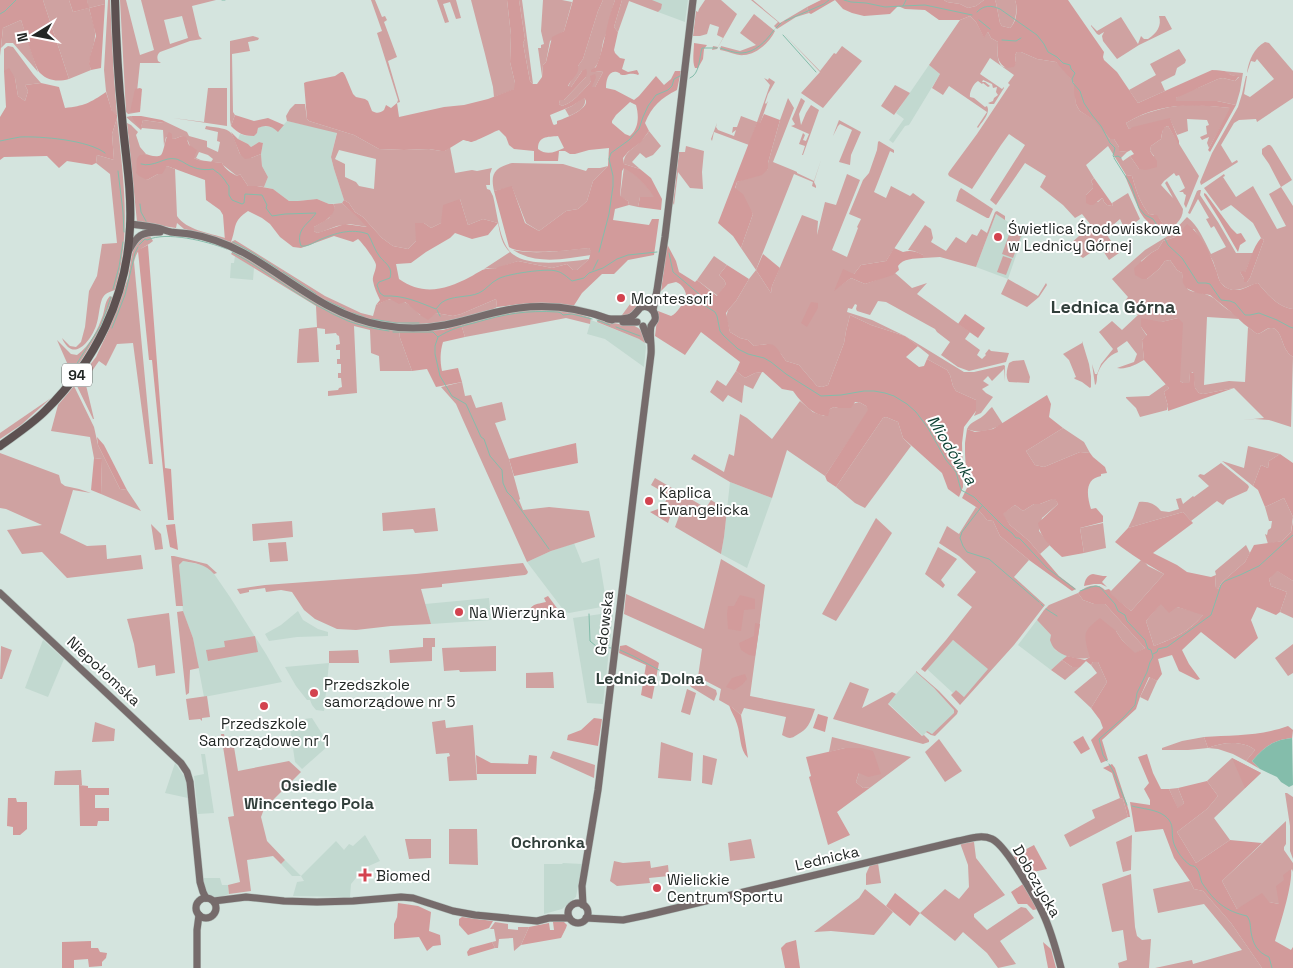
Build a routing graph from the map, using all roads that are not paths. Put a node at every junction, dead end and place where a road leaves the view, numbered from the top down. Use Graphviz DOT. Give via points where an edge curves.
graph roads {
  1 [pos="115,0"];
  2 [pos="693,0"];
  3 [pos="130,224"];
  4 [pos="170,232"];
  5 [pos="128,253"];
  6 [pos="658,282"];
  7 [pos="645,307"];
  8 [pos="653,310"];
  9 [pos="636,312"];
  10 [pos="608,319"];
  11 [pos="640,324"];
  12 [pos="651,324"];
  13 [pos="650,363"];
  14 [pos="0,445"];
  15 [pos="0,593"];
  16 [pos="993,840"];
  17 [pos="203,899"];
  18 [pos="215,904"];
  19 [pos="583,909"];
  20 [pos="568,914"];
  21 [pos="199,915"];
  22 [pos="207,918"];
  23 [pos="197,948"];
  24 [pos="196,968"];
  25 [pos="1061,968"];
  1 -- 3 [label="main road, 94"];
  2 -- 6 [label="main road"];
  3 -- 4 [label="main road"];
  3 -- 5 [label="main road, 94"];
  4 -- 5 [label="main road" via="144,233 137,237"];
  4 -- 10 [label="main road" via="230,246 329,307 378,325 432,327 502,310 534,306 563,308"];
  5 -- 14 [label="main road, 94" via="117,296 97,345 71,383 44,412"];
  6 -- 7 [label="main road"];
  6 -- 8 [label="main road"];
  7 -- 8 [label="main road"];
  7 -- 9 [label="main road"];
  8 -- 12 [label="main road" via="655,319"];
  9 -- 10 [label="main road" via="628,318"];
  9 -- 11 [label="main road"];
  10 -- 11 [label="main road"];
  11 -- 12 [label="main road"];
  11 -- 13 [label="main road, Gdowska" via="649,342"];
  12 -- 13 [label="main road, Gdowska"];
  13 -- 19 [label="main road, Gdowska" via="598,790 582,886"];
  15 -- 17 [label="main road, Niepołomska" via="181,763 190,782 198,860 197,882"];
  16 -- 19 [label="main road, Lednicka" via="974,838 623,920"];
  16 -- 25 [label="main road, Dobczycka" via="1004,850 1041,910"];
  17 -- 18 [label="main road"];
  17 -- 21 [label="main road" via="196,909"];
  18 -- 20 [label="main road" via="238,898 325,902 407,898 469,915 525,920"];
  18 -- 22 [label="main road" via="214,915"];
  19 -- 20 [label="main road" via="571,906"];
  19 -- 20 [label="main road, Lednicka" via="578,923 573,922"];
  21 -- 22 [label="main road"];
  21 -- 23 [label="main road"];
  22 -- 23 [label="main road" via="202,923"];
  23 -- 24 [label="main road"];
}
